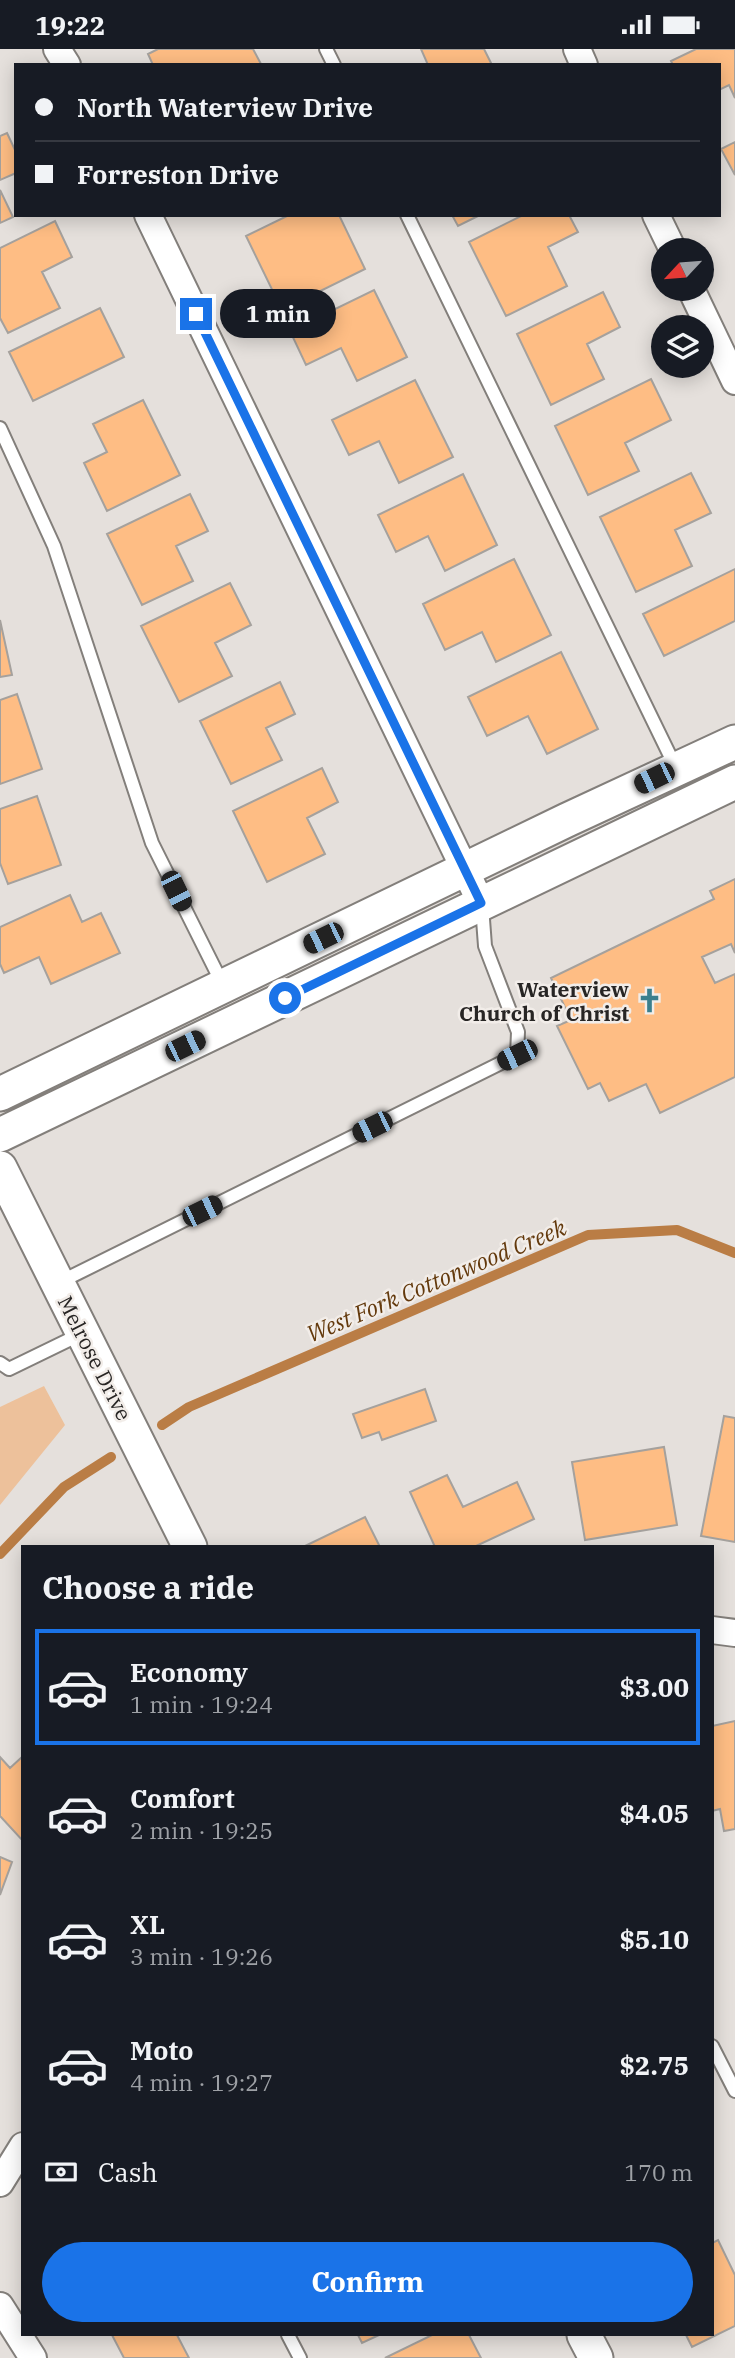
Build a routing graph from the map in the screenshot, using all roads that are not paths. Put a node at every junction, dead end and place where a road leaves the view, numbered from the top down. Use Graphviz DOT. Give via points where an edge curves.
graph roads {
  1 [pos="149,217"];
  2 [pos="408,217"];
  3 [pos="657,217"];
  4 [pos="667,238"];
  5 [pos="697,301"];
  6 [pos="735,381"];
  7 [pos="0,428"];
  8 [pos="735,742"];
  9 [pos="676,768"];
  10 [pos="735,782"];
  11 [pos="465,870"];
  12 [pos="481,903"];
  13 [pos="224,986"];
  14 [pos="0,1094"];
  15 [pos="0,1135"];
  16 [pos="0,1168"];
  17 [pos="57,1283"];
  18 [pos="83,1333"];
  19 [pos="0,1363"];
  20 [pos="189,1545"];
  21 [pos="714,1630"];
  22 [pos="735,1633"];
  23 [pos="714,2050"];
  24 [pos="735,2091"];
  25 [pos="21,2149"];
  26 [pos="0,2183"];
  27 [pos="0,2306"];
  28 [pos="289,2336"];
  29 [pos="585,2336"];
  30 [pos="33,2358"];
  31 [pos="300,2358"];
  32 [pos="596,2358"];
  1 -- 11 [label="street"];
  2 -- 9 [label="lane"];
  3 -- 4 [label="street"];
  5 -- 6 [label="street"];
  7 -- 13 [label="lane" via="54,546 152,843"];
  8 -- 9 [label="street"];
  9 -- 11 [label="street"];
  10 -- 12 [label="street"];
  11 -- 12 [label="street"];
  11 -- 13 [label="street"];
  12 -- 15 [label="street"];
  12 -- 17 [label="lane" via="485,946 518,1033 517,1055"];
  13 -- 14 [label="street"];
  16 -- 17 [label="street, Melrose Drive"];
  17 -- 18 [label="street, Melrose Drive"];
  18 -- 19 [label="lane" via="9,1369"];
  18 -- 20 [label="street, Melrose Drive"];
  21 -- 22 [label="street"];
  23 -- 24 [label="lane"];
  25 -- 26 [label="street"];
  27 -- 30 [label="street"];
  28 -- 31 [label="lane"];
  29 -- 32 [label="street"];
}
